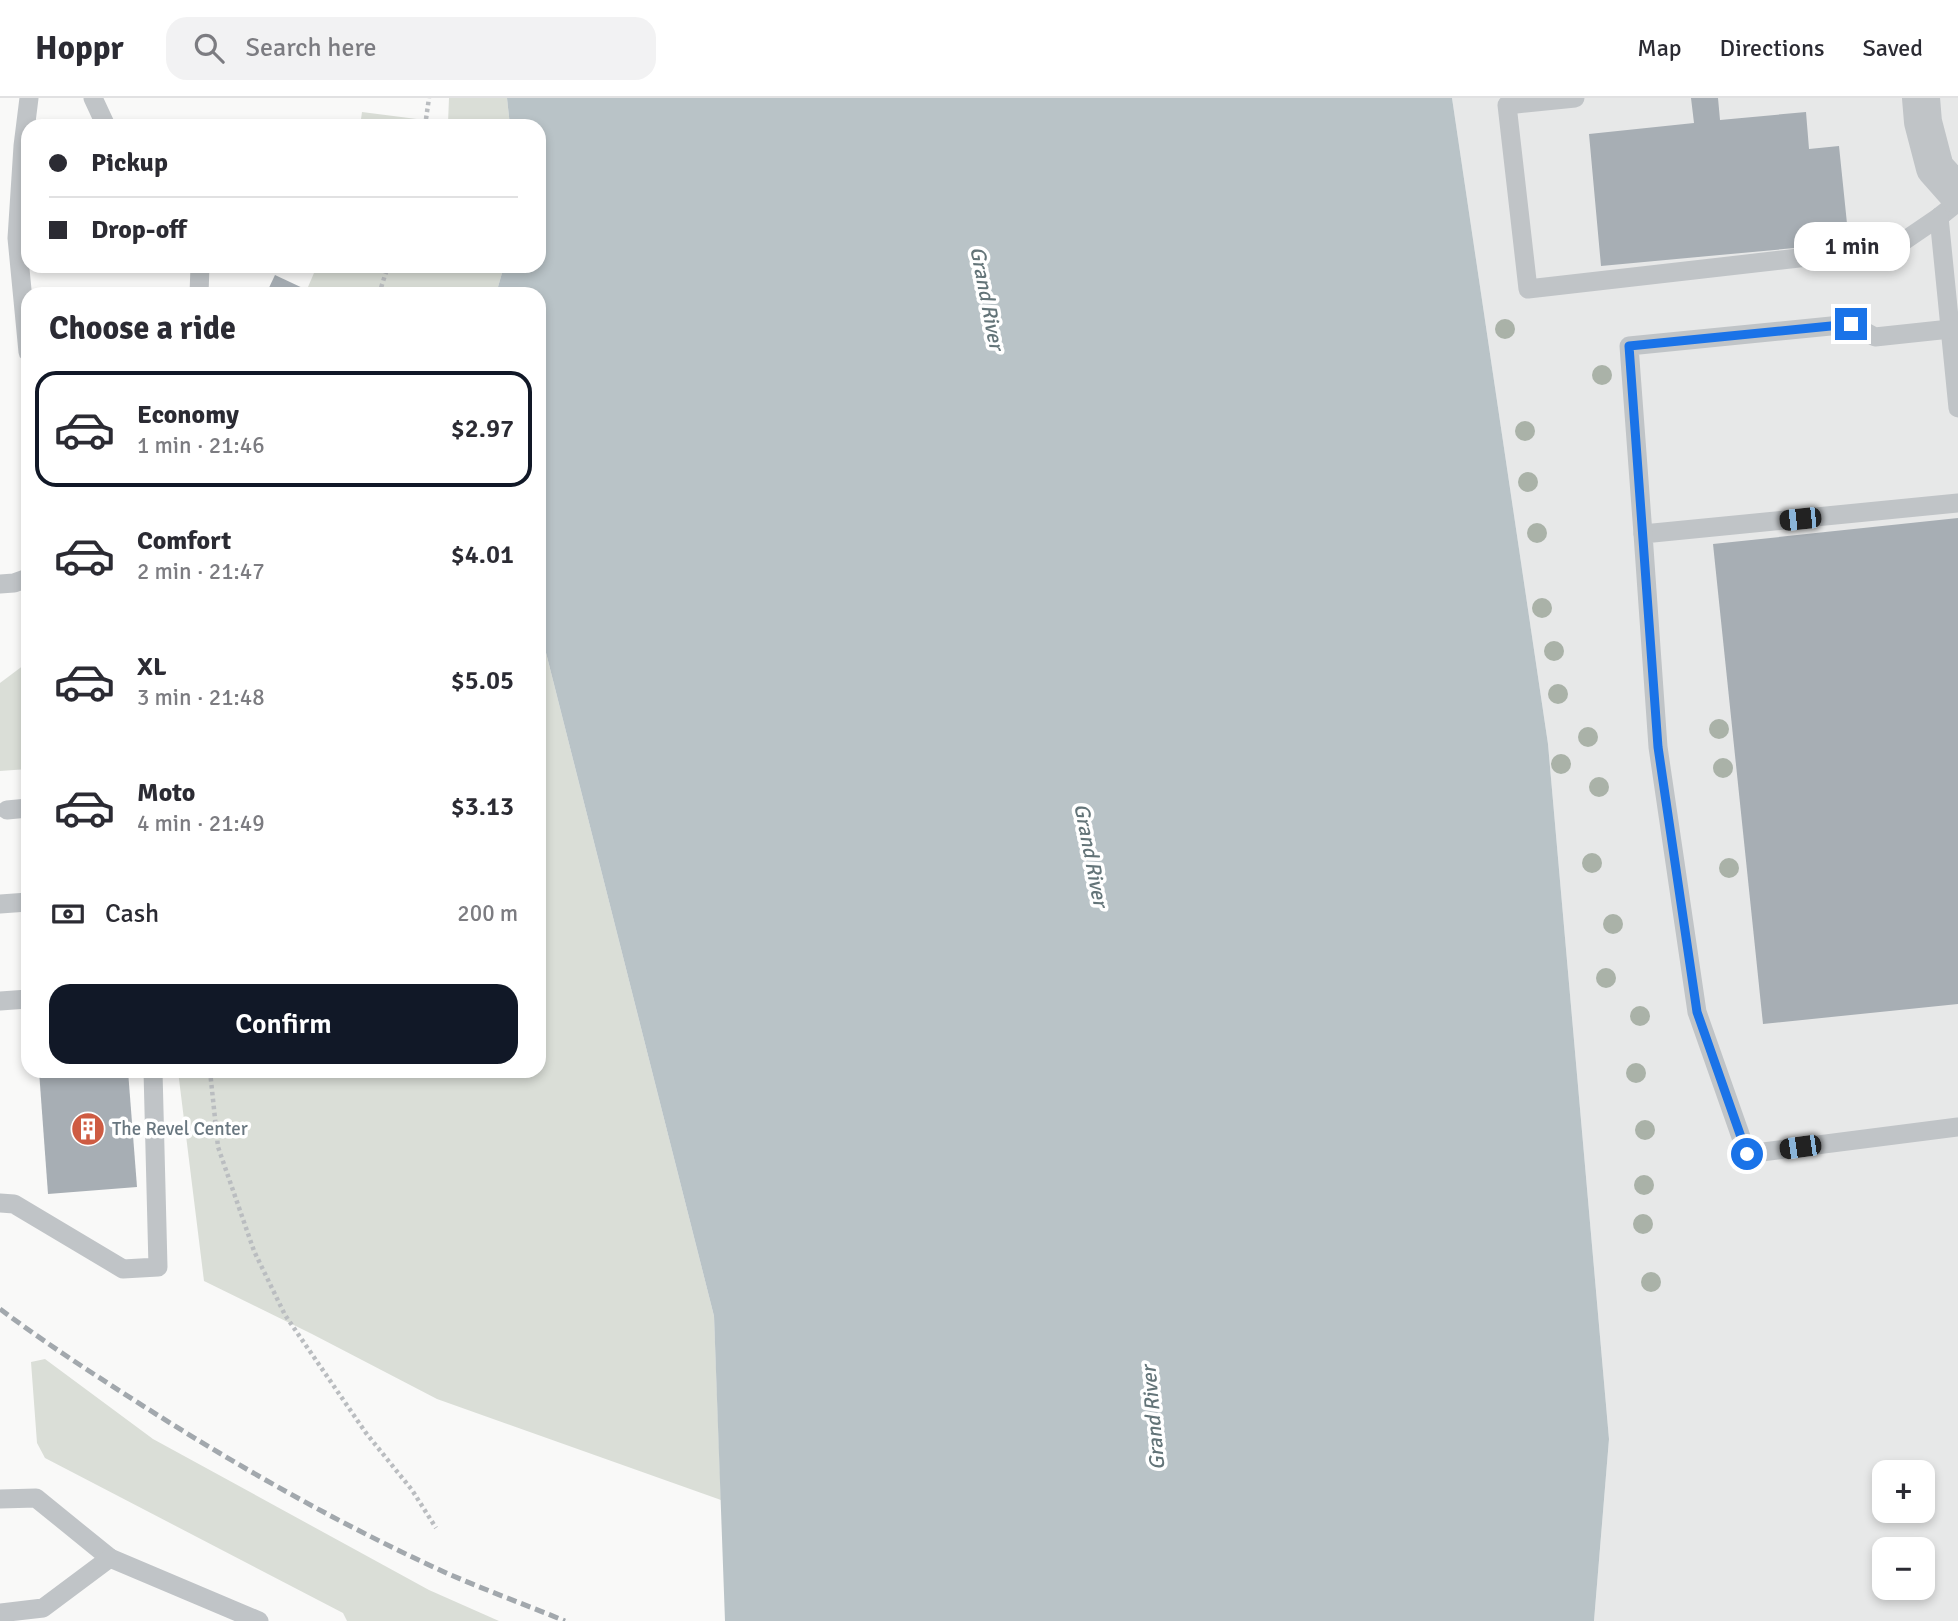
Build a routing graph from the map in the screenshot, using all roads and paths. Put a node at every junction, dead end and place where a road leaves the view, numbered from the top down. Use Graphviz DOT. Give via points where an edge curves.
graph roads {
  1 [pos="29,98"];
  2 [pos="93,98"];
  3 [pos="429,98"];
  4 [pos="1576,98"];
  5 [pos="1921,98"];
  6 [pos="1504,102"];
  7 [pos="26,119"];
  8 [pos="103,119"];
  9 [pos="426,119"];
  10 [pos="21,177"];
  11 [pos="1958,202"];
  12 [pos="1949,206"];
  13 [pos="22,287"];
  14 [pos="1950,329"];
  15 [pos="1958,408"];
  16 [pos="1958,503"];
  17 [pos="1643,534"];
  18 [pos="21,581"];
  19 [pos="0,584"];
  20 [pos="21,809"];
  21 [pos="7,810"];
  22 [pos="21,902"];
  23 [pos="0,904"];
  24 [pos="21,1000"];
  25 [pos="0,1001"];
  26 [pos="153,1078"];
  27 [pos="211,1078"];
  28 [pos="1958,1127"];
  29 [pos="0,1203"];
  30 [pos="0,1499"];
  31 [pos="436,1528"];
  32 [pos="110,1558"];
  33 [pos="0,1613"];
  34 [pos="259,1621"];
  1 -- 7 [label="lane"];
  2 -- 8 [label="lane"];
  3 -- 9 [label="path"];
  4 -- 6 [label="lane"];
  5 -- 12 [label="street" via="1923,122"];
  6 -- 12 [label="lane" via="1528,289 1895,247"];
  10 -- 13 [label="lane" via="17,239"];
  11 -- 12 [label="lane"];
  12 -- 14 [label="lane"];
  14 -- 15 [label="lane"];
  14 -- 17 [label="lane" via="1875,337 1851,324 1629,346"];
  16 -- 17 [label="lane"];
  17 -- 28 [label="lane" via="1658,747 1697,1012 1747,1154"];
  18 -- 19 [label="lane"];
  20 -- 21 [label="lane"];
  22 -- 23 [label="lane"];
  24 -- 25 [label="lane"];
  26 -- 29 [label="lane" via="158,1267 123,1269 13,1204"];
  27 -- 31 [label="path" via="218,1147 254,1251 285,1315"];
  30 -- 32 [label="lane" via="36,1498"];
  32 -- 33 [label="lane" via="43,1608"];
  32 -- 34 [label="lane"];
}
